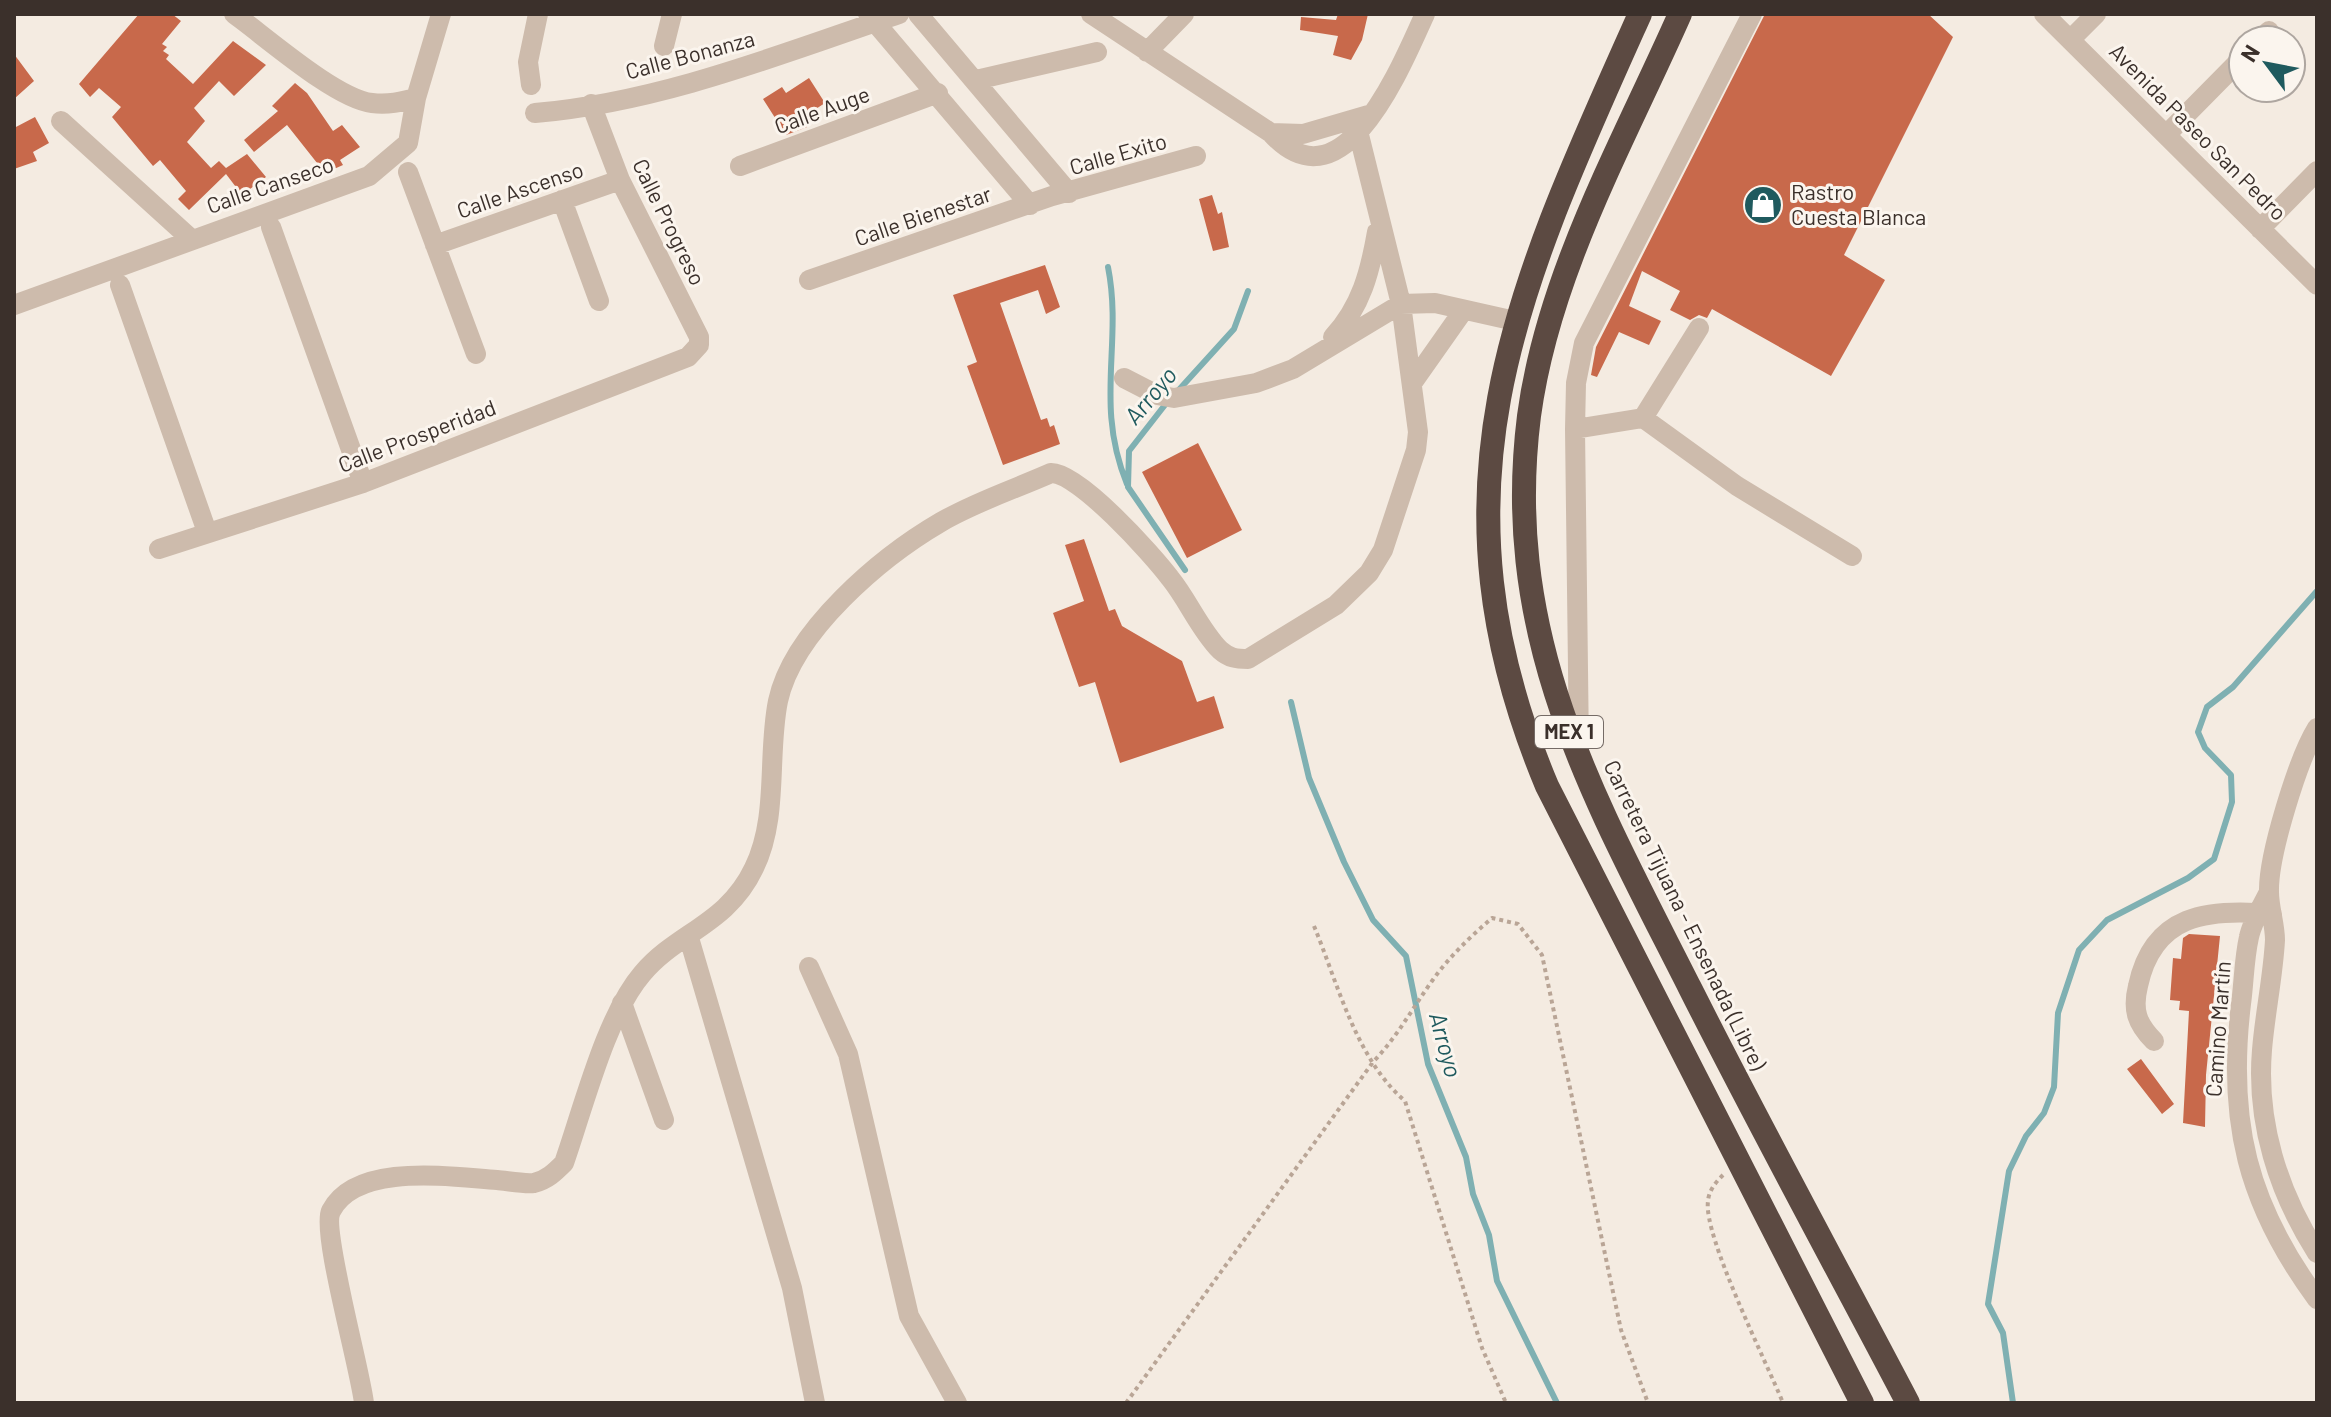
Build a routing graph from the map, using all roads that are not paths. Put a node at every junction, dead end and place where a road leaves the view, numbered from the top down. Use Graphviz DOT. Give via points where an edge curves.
graph roads {
  1 [pos="234,14"];
  2 [pos="441,14"];
  3 [pos="538,14"];
  4 [pos="672,14"];
  5 [pos="899,14"];
  6 [pos="918,14"];
  7 [pos="1091,14"];
  8 [pos="1184,14"];
  9 [pos="1425,14"];
  10 [pos="1640,14"];
  11 [pos="1680,14"];
  12 [pos="1752,14"];
  13 [pos="2044,14"];
  14 [pos="2096,14"];
  15 [pos="871,18"];
  16 [pos="2070,40"];
  17 [pos="664,46"];
  18 [pos="1097,52"];
  19 [pos="1147,52"];
  20 [pos="2227,73"];
  21 [pos="976,80"];
  22 [pos="531,85"];
  23 [pos="929,96"];
  24 [pos="416,98"];
  25 [pos="591,104"];
  26 [pos="535,113"];
  27 [pos="61,121"];
  28 [pos="1357,127"];
  29 [pos="1271,133"];
  30 [pos="2166,135"];
  31 [pos="1196,156"];
  32 [pos="740,166"];
  33 [pos="2317,171"];
  34 [pos="408,172"];
  35 [pos="620,180"];
  36 [pos="1060,194"];
  37 [pos="562,200"];
  38 [pos="1030,205"];
  39 [pos="1378,224"];
  40 [pos="271,227"];
  41 [pos="2260,229"];
  42 [pos="191,239"];
  43 [pos="435,245"];
  44 [pos="809,280"];
  45 [pos="120,285"];
  46 [pos="2317,285"];
  47 [pos="599,301"];
  48 [pos="1401,304"];
  49 [pos="14,305"];
  50 [pos="1463,311"];
  51 [pos="1515,321"];
  52 [pos="1699,328"];
  53 [pos="1324,347"];
  54 [pos="476,354"];
  55 [pos="688,357"];
  56 [pos="1124,378"];
  57 [pos="1413,382"];
  58 [pos="1643,418"];
  59 [pos="1575,429"];
  60 [pos="363,483"];
  61 [pos="207,532"];
  62 [pos="159,549"];
  63 [pos="1852,556"];
  64 [pos="2317,728"];
  65 [pos="1579,759"];
  66 [pos="2265,914"];
  67 [pos="689,938"];
  68 [pos="809,967"];
  69 [pos="622,1003"];
  70 [pos="2154,1041"];
  71 [pos="664,1120"];
  72 [pos="2317,1253"];
  73 [pos="2317,1299"];
  74 [pos="364,1403"];
  75 [pos="815,1403"];
  76 [pos="957,1403"];
  77 [pos="1862,1403"];
  78 [pos="1908,1403"];
  1 -- 24 [label="street" via="341,91 369,103"];
  2 -- 24 [label="street, Calle Canseco"];
  3 -- 22 [label="street" via="528,62"];
  4 -- 17 [label="street"];
  5 -- 15 [label="street, Calle Bonanza"];
  6 -- 21 [label="street"];
  7 -- 19 [label="street"];
  8 -- 19 [label="street"];
  9 -- 28 [label="street" via="1375,113"];
  10 -- 51 [label="highway, MEX 1" via="1564,185"];
  11 -- 65 [label="highway, Carretera Tijuana - Ensenada (Libre) / MEX 1" via="1556,299 1529,416 1525,482 1532,607 1543,658"];
  12 -- 59 [label="street" via="1584,343"];
  13 -- 16 [label="street, Avenida Paseo San Pedro"];
  14 -- 16 [label="street"];
  15 -- 23 [label="street"];
  15 -- 25 [label="street, Calle Bonanza" via="722,74"];
  16 -- 30 [label="street, Avenida Paseo San Pedro"];
  18 -- 21 [label="street"];
  19 -- 29 [label="street"];
  20 -- 30 [label="street"];
  21 -- 36 [label="street"];
  23 -- 32 [label="street, Calle Auge"];
  23 -- 38 [label="street"];
  24 -- 42 [label="street, Calle Canseco" via="408,143 369,176"];
  25 -- 26 [label="street, Calle Bonanza"];
  25 -- 35 [label="street, Calle Progreso"];
  27 -- 42 [label="street"];
  28 -- 29 [label="street"];
  28 -- 29 [label="street" via="1324,153 1294,152"];
  28 -- 39 [label="street"];
  30 -- 41 [label="street, Avenida Paseo San Pedro"];
  31 -- 36 [label="street, Calle Exito"];
  33 -- 41 [label="street"];
  34 -- 43 [label="street"];
  35 -- 37 [label="street, Calle Ascenso"];
  35 -- 55 [label="street, Calle Progreso" via="699,337"];
  36 -- 38 [label="street, Calle Bienestar"];
  37 -- 43 [label="street, Calle Ascenso"];
  37 -- 47 [label="street"];
  38 -- 44 [label="street, Calle Bienestar"];
  39 -- 48 [label="street"];
  39 -- 53 [label="street" via="1371,270 1359,300"];
  40 -- 60 [label="street"];
  41 -- 46 [label="street, Avenida Paseo San Pedro"];
  42 -- 49 [label="street, Calle Canseco"];
  43 -- 54 [label="street"];
  45 -- 61 [label="street"];
  48 -- 50 [label="street" via="1435,303"];
  48 -- 53 [label="street"];
  48 -- 57 [label="street"];
  50 -- 51 [label="street"];
  50 -- 57 [label="street"];
  51 -- 77 [label="highway, MEX 1" via="1499,389 1486,515 1490,580 1527,739"];
  52 -- 58 [label="street"];
  53 -- 56 [label="street" via="1293,369 1256,383 1174,398"];
  55 -- 60 [label="street, Calle Prosperidad"];
  57 -- 67 [label="street" via="1416,450 1383,550 1369,573 1336,605 1248,659 1232,659 1219,649 1170,577 1088,491 1062,473 1051,473 941,521 885,561 823,621 788,668 778,702 767,830 754,868 730,905"];
  58 -- 59 [label="street"];
  58 -- 63 [label="street" via="1737,486"];
  59 -- 65 [label="street"];
  60 -- 61 [label="street, Calle Prosperidad"];
  61 -- 62 [label="street, Calle Prosperidad"];
  64 -- 66 [label="street, Camino Martín" via="2281,830"];
  65 -- 78 [label="highway, Carretera Tijuana - Ensenada (Libre) / MEX 1" via="1594,800 1720,1048"];
  66 -- 70 [label="street" via="2222,912 2187,920 2161,935 2141,971 2135,1000 2135,1015"];
  66 -- 72 [label="street, Camino Martín" via="2275,938 2262,1052 2264,1123 2284,1188"];
  66 -- 73 [label="street, Camino Martín" via="2249,935 2238,1026 2235,1087 2240,1131 2264,1210"];
  67 -- 69 [label="street" via="654,960"];
  67 -- 75 [label="street" via="792,1288"];
  68 -- 76 [label="street" via="848,1054 909,1316"];
  69 -- 71 [label="street"];
  69 -- 74 [label="street" via="564,1163 552,1176 533,1183 454,1177 369,1179 343,1193 330,1213 328,1236"];
}
